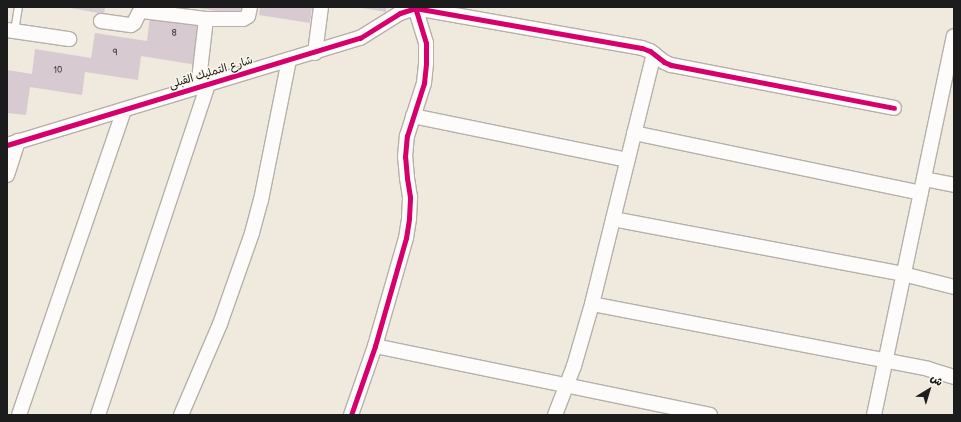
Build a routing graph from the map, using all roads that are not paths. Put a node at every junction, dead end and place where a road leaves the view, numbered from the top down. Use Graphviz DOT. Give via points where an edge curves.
graph roads {
  1 [pos="18,7"];
  2 [pos="250,7"];
  3 [pos="320,7"];
  4 [pos="415,7"];
  5 [pos="172,11"];
  6 [pos="206,19"];
  7 [pos="101,21"];
  8 [pos="10,30"];
  9 [pos="954,36"];
  10 [pos="69,39"];
  11 [pos="315,53"];
  12 [pos="654,54"];
  13 [pos="289,60"];
  14 [pos="203,86"];
  15 [pos="894,108"];
  16 [pos="124,110"];
  17 [pos="413,116"];
  18 [pos="634,133"];
  19 [pos="12,143"];
  20 [pos="628,160"];
  21 [pos="7,175"];
  22 [pos="954,185"];
  23 [pos="922,186"];
  24 [pos="613,219"];
  25 [pos="904,274"];
  26 [pos="954,287"];
  27 [pos="592,304"];
  28 [pos="375,346"];
  29 [pos="885,361"];
  30 [pos="954,378"];
  31 [pos="567,385"];
  32 [pos="19,415"];
  33 [pos="98,415"];
  34 [pos="181,415"];
  35 [pos="351,415"];
  36 [pos="555,415"];
  37 [pos="710,415"];
  38 [pos="874,415"];
  1 -- 8 [label="lane"];
  2 -- 6 [label="street" via="245,19"];
  3 -- 11 [label="street"];
  4 -- 11 [label="street, شارع التمليك القبلى" via="400,13 360,38"];
  4 -- 12 [label="street" via="642,48"];
  4 -- 17 [label="street" via="426,43 426,63 424,83"];
  5 -- 6 [label="street"];
  5 -- 7 [label="street" via="142,11 131,25"];
  6 -- 14 [label="street"];
  8 -- 10 [label="street"];
  9 -- 23 [label="street"];
  11 -- 13 [label="street, شارع التمليك القبلى"];
  12 -- 15 [label="street" via="660,60 671,64"];
  12 -- 18 [label="street"];
  13 -- 14 [label="street, شارع التمليك القبلى"];
  13 -- 34 [label="street" via="252,233 220,324"];
  14 -- 16 [label="street, شارع التمليك القبلى"];
  14 -- 33 [label="street"];
  16 -- 19 [label="street, شارع التمليك القبلى"];
  16 -- 32 [label="street"];
  17 -- 20 [label="street"];
  17 -- 28 [label="street" via="407,136 405,157 410,197 406,238"];
  18 -- 20 [label="street"];
  18 -- 23 [label="street"];
  19 -- 21 [label="street"];
  20 -- 24 [label="street"];
  22 -- 23 [label="street"];
  23 -- 25 [label="street"];
  24 -- 25 [label="street"];
  24 -- 27 [label="street"];
  25 -- 26 [label="street"];
  25 -- 29 [label="street"];
  27 -- 29 [label="street"];
  27 -- 31 [label="street"];
  28 -- 31 [label="street"];
  28 -- 35 [label="street"];
  29 -- 30 [label="street" via="928,369"];
  29 -- 38 [label="street"];
  31 -- 36 [label="street"];
  31 -- 37 [label="street"];
}
